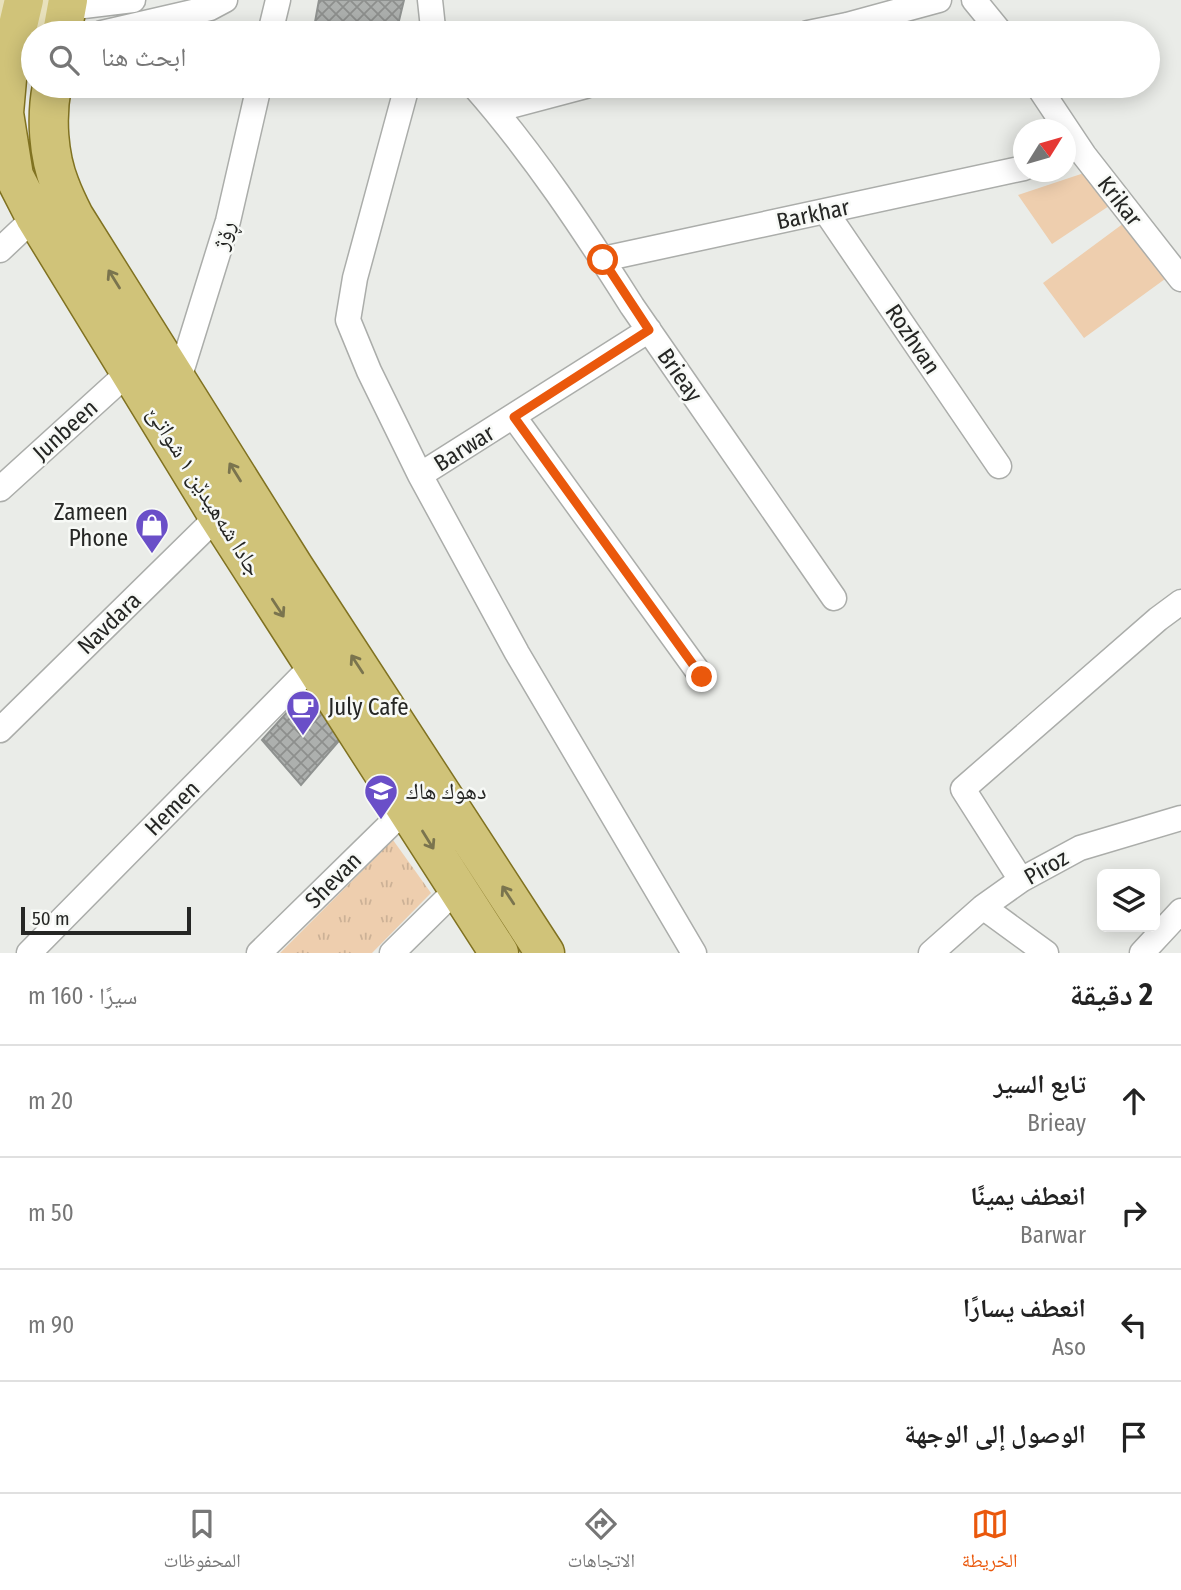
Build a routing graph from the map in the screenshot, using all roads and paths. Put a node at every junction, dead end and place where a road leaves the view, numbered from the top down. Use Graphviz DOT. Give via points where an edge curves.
graph roads {
  1 [pos="133,0"];
  2 [pos="225,0"];
  3 [pos="278,0"];
  4 [pos="939,0"];
  5 [pos="974,0"];
  6 [pos="430,1"];
  7 [pos="15,8"];
  8 [pos="66,14"];
  9 [pos="154,21"];
  10 [pos="273,21"];
  11 [pos="430,21"];
  12 [pos="862,21"];
  13 [pos="991,21"];
  14 [pos="14,64"];
  15 [pos="50,98"];
  16 [pos="256,98"];
  17 [pos="404,98"];
  18 [pos="484,98"];
  19 [pos="540,98"];
  20 [pos="1044,98"];
  21 [pos="495,110"];
  22 [pos="1055,119"];
  23 [pos="1076,158"];
  24 [pos="7,166"];
  25 [pos="1013,170"];
  26 [pos="826,212"];
  27 [pos="35,217"];
  28 [pos="0,250"];
  29 [pos="603,260"];
  30 [pos="1181,279"];
  31 [pos="649,330"];
  32 [pos="131,371"];
  33 [pos="178,382"];
  34 [pos="514,417"];
  35 [pos="999,466"];
  36 [pos="420,475"];
  37 [pos="0,489"];
  38 [pos="219,516"];
  39 [pos="835,598"];
  40 [pos="1181,602"];
  41 [pos="314,664"];
  42 [pos="702,677"];
  43 [pos="0,730"];
  44 [pos="407,808"];
  45 [pos="1181,818"];
  46 [pos="1021,880"];
  47 [pos="458,888"];
  48 [pos="983,907"];
  49 [pos="1181,911"];
  50 [pos="927,952"];
  51 [pos="29,953"];
  52 [pos="259,953"];
  53 [pos="392,953"];
  54 [pos="499,953"];
  55 [pos="545,953"];
  56 [pos="694,953"];
  57 [pos="1046,953"];
  58 [pos="1142,953"];
  1 -- 8 [label="street"];
  2 -- 9 [label="street"];
  3 -- 10 [label="street"];
  4 -- 12 [label="street"];
  5 -- 13 [label="street"];
  6 -- 11 [label="street"];
  7 -- 8 [label="main road"];
  7 -- 14 [label="main road, جادا شەهیدێن ١ شواتێ"];
  14 -- 24 [label="main road, جادا شەهیدێن ١ شواتێ" via="4,113"];
  33 -- 15 [label="main road, جادا شەهیدێن ١ شواتێ, one-way" via="74,216 59,184 51,153"];
  16 -- 33 [label="street, ڕۆژ" via="228,221"];
  17 -- 36 [label="street" via="348,320"];
  18 -- 21 [label="street, Brieay"];
  19 -- 21 [label="street"];
  20 -- 22 [label="street, Krikar"];
  21 -- 29 [label="street, Brieay"];
  23 -- 30 [label="street, Krikar"];
  24 -- 27 [label="main road, جادا شەهیدێن ١ شواتێ"];
  25 -- 26 [label="street, Barkhar"];
  26 -- 29 [label="street, Barkhar"];
  26 -- 35 [label="street, Rozhvan"];
  27 -- 28 [label="street"];
  27 -- 32 [label="main road, جادا شەهیدێن ١ شواتێ"];
  29 -- 31 [label="street, Brieay"];
  31 -- 34 [label="street, Barwar"];
  31 -- 39 [label="street, Brieay"];
  32 -- 37 [label="street, Junbeen"];
  32 -- 38 [label="main road, جادا شەهیدێن ١ شواتێ"];
  55 -- 33 [label="main road, جادا شەهیدێن ١ شواتێ, one-way"];
  34 -- 36 [label="street, Barwar"];
  34 -- 42 [label="street"];
  36 -- 56 [label="street" via="517,653"];
  38 -- 41 [label="main road, جادا شەهیدێن ١ شواتێ, one-way"];
  38 -- 43 [label="street, Navdara"];
  40 -- 46 [label="street" via="963,789"];
  41 -- 44 [label="main road, جادا شەهیدێن ١ شواتێ"];
  41 -- 51 [label="street, Hemen"];
  44 -- 47 [label="main road, جادا شەهیدێن ١ شواتێ, one-way"];
  44 -- 52 [label="street, Shevan"];
  45 -- 46 [label="street, Piroz" via="1080,848"];
  46 -- 48 [label="street, Piroz"];
  47 -- 53 [label="street"];
  47 -- 54 [label="main road, جادا شەهیدێن ١ شواتێ"];
  48 -- 50 [label="street, Piroz"];
  48 -- 57 [label="street"];
  49 -- 58 [label="street"];
}
